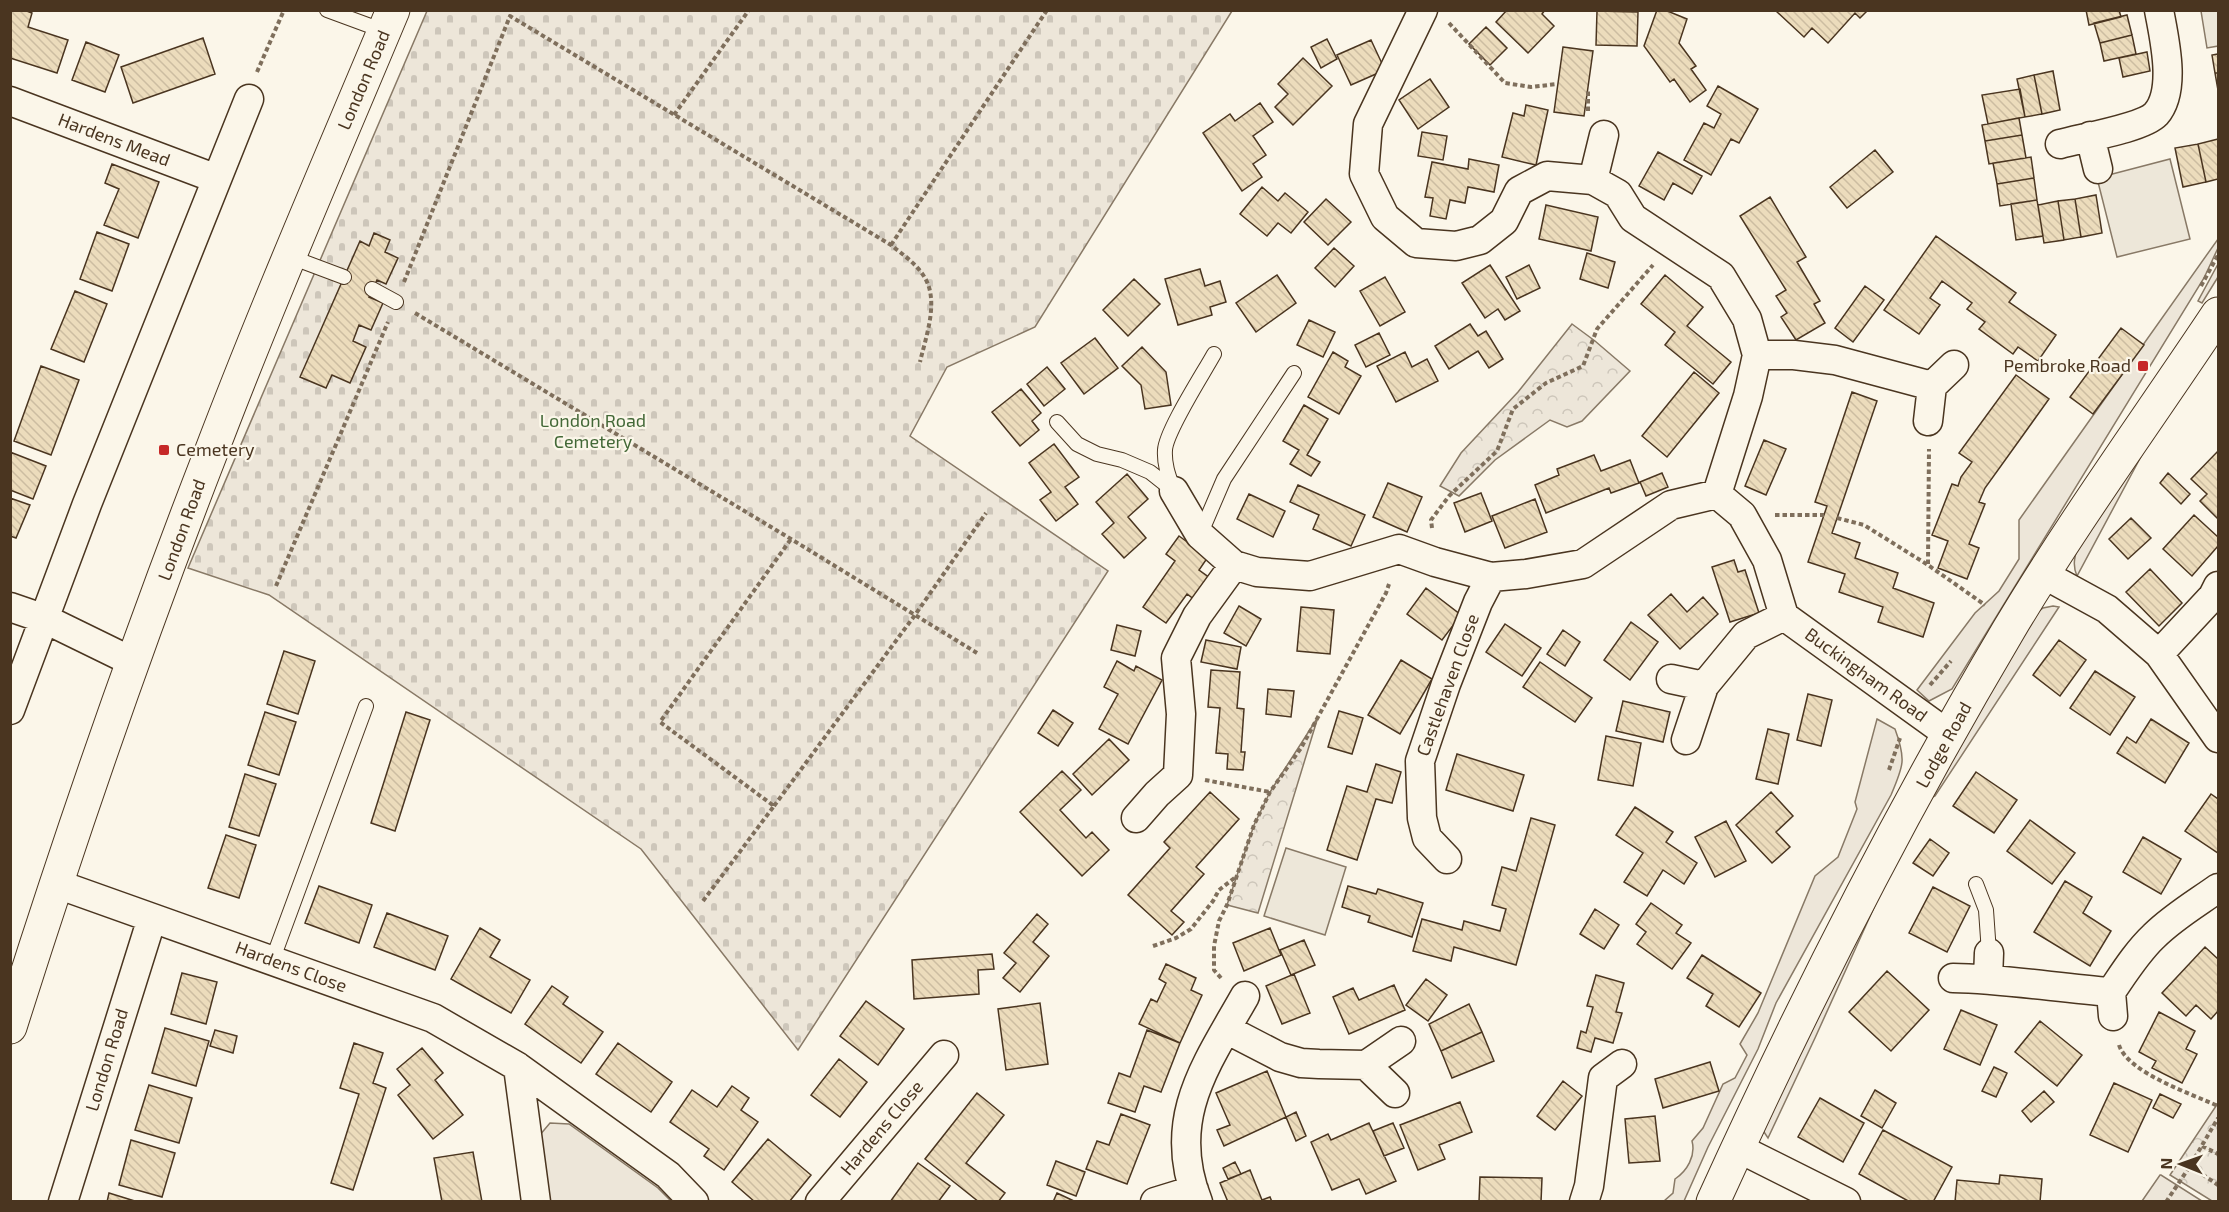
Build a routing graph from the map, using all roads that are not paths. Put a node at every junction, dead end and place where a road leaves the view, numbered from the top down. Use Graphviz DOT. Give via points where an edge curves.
graph roads {
  1 [pos="327,10"];
  2 [pos="2159,10"];
  3 [pos="1434,14"];
  4 [pos="389,21"];
  5 [pos="249,99"];
  6 [pos="10,101"];
  7 [pos="1604,135"];
  8 [pos="2090,136"];
  9 [pos="2060,144"];
  10 [pos="2098,169"];
  11 [pos="217,179"];
  12 [pos="1593,180"];
  13 [pos="288,256"];
  14 [pos="344,277"];
  15 [pos="372,289"];
  16 [pos="396,302"];
  17 [pos="2218,314"];
  18 [pos="1214,354"];
  19 [pos="1757,355"];
  20 [pos="1954,365"];
  21 [pos="1294,373"];
  22 [pos="1932,386"];
  23 [pos="1928,421"];
  24 [pos="1057,422"];
  25 [pos="1174,491"];
  26 [pos="1717,494"];
  27 [pos="1200,535"];
  28 [pos="1234,565"];
  29 [pos="2043,574"];
  30 [pos="1491,577"];
  31 [pos="2218,585"];
  32 [pos="10,607"];
  33 [pos="1784,616"];
  34 [pos="45,619"];
  35 [pos="2159,654"];
  36 [pos="134,662"];
  37 [pos="1671,679"];
  38 [pos="1704,686"];
  39 [pos="366,706"];
  40 [pos="10,710"];
  41 [pos="1949,735"];
  42 [pos="2218,738"];
  43 [pos="1686,740"];
  44 [pos="1136,818"];
  45 [pos="1447,860"];
  46 [pos="57,884"];
  47 [pos="1976,884"];
  48 [pos="2218,888"];
  49 [pos="152,918"];
  50 [pos="272,961"];
  51 [pos="1989,966"];
  52 [pos="1953,978"];
  53 [pos="1245,996"];
  54 [pos="10,1027"];
  55 [pos="1226,1029"];
  56 [pos="1401,1041"];
  57 [pos="944,1055"];
  58 [pos="1366,1065"];
  59 [pos="518,1067"];
  60 [pos="1604,1070"];
  61 [pos="1395,1093"];
  62 [pos="1738,1148"];
  63 [pos="1196,1196"];
  64 [pos="63,1202"];
  65 [pos="536,1202"];
  66 [pos="694,1202"];
  67 [pos="820,1202"];
  68 [pos="1155,1202"];
  69 [pos="1584,1202"];
  70 [pos="1713,1202"];
  71 [pos="1846,1202"];
  1 -- 4 [label="lane"];
  2 -- 8 [label="street" via="2167,83 2157,113 2140,124"];
  3 -- 12 [label="street" via="1368,124 1364,174 1385,217 1416,243 1456,246 1480,240 1504,221 1519,191 1547,176"];
  4 -- 13 [label="street, London Road"];
  5 -- 11 [label="street"];
  6 -- 11 [label="street, Hardens Mead"];
  7 -- 12 [label="street"];
  8 -- 9 [label="street"];
  8 -- 10 [label="street"];
  11 -- 34 [label="street"];
  12 -- 19 [label="street" via="1618,194 1633,218 1721,276 1747,319"];
  13 -- 14 [label="lane"];
  13 -- 36 [label="street, London Road"];
  15 -- 16 [label="lane"];
  17 -- 29 [label="street, Lodge Road"];
  18 -- 25 [label="lane" via="1165,447 1166,467"];
  19 -- 22 [label="street" via="1835,360"];
  19 -- 26 [label="street"];
  20 -- 22 [label="street"];
  21 -- 27 [label="lane" via="1224,478"];
  22 -- 23 [label="street"];
  24 -- 25 [label="lane" via="1077,444 1150,472"];
  25 -- 27 [label="street"];
  26 -- 30 [label="street" via="1671,505 1583,564"];
  26 -- 33 [label="street" via="1742,515 1767,560"];
  27 -- 28 [label="street"];
  28 -- 30 [label="street" via="1257,572 1310,576 1399,549"];
  28 -- 44 [label="street" via="1197,616 1176,658 1181,714 1178,776"];
  29 -- 35 [label="street" via="2107,609"];
  29 -- 41 [label="street, Lodge Road"];
  30 -- 45 [label="street, Castlehaven Close" via="1450,674 1420,761 1426,838"];
  31 -- 35 [label="street" via="2213,596"];
  32 -- 34 [label="street"];
  33 -- 38 [label="street" via="1746,634"];
  33 -- 41 [label="street, Buckingham Road"];
  34 -- 36 [label="street"];
  34 -- 40 [label="street"];
  35 -- 42 [label="street"];
  36 -- 46 [label="street, London Road"];
  37 -- 38 [label="street"];
  38 -- 43 [label="street"];
  39 -- 50 [label="lane"];
  41 -- 62 [label="street, Lodge Road" via="1855,906"];
  46 -- 49 [label="street, Hardens Close"];
  46 -- 54 [label="street, London Road"];
  47 -- 51 [label="lane" via="1986,910"];
  48 -- 51 [label="street" via="2154,936 2133,961 2112,1004 2041,986"];
  49 -- 50 [label="street, Hardens Close"];
  49 -- 64 [label="street, London Road"];
  50 -- 59 [label="street, Hardens Close" via="433,1018"];
  51 -- 52 [label="street"];
  53 -- 55 [label="street"];
  55 -- 58 [label="street" via="1280,1057 1301,1063"];
  55 -- 63 [label="street" via="1201,1075 1188,1116 1186,1139"];
  56 -- 58 [label="street"];
  57 -- 67 [label="street, Hardens Close"];
  58 -- 61 [label="street"];
  59 -- 65 [label="street"];
  59 -- 66 [label="street, Hardens Close" via="668,1175"];
  60 -- 69 [label="street"];
  62 -- 70 [label="street, Lodge Road"];
  62 -- 71 [label="street"];
  63 -- 68 [label="street"];
}
